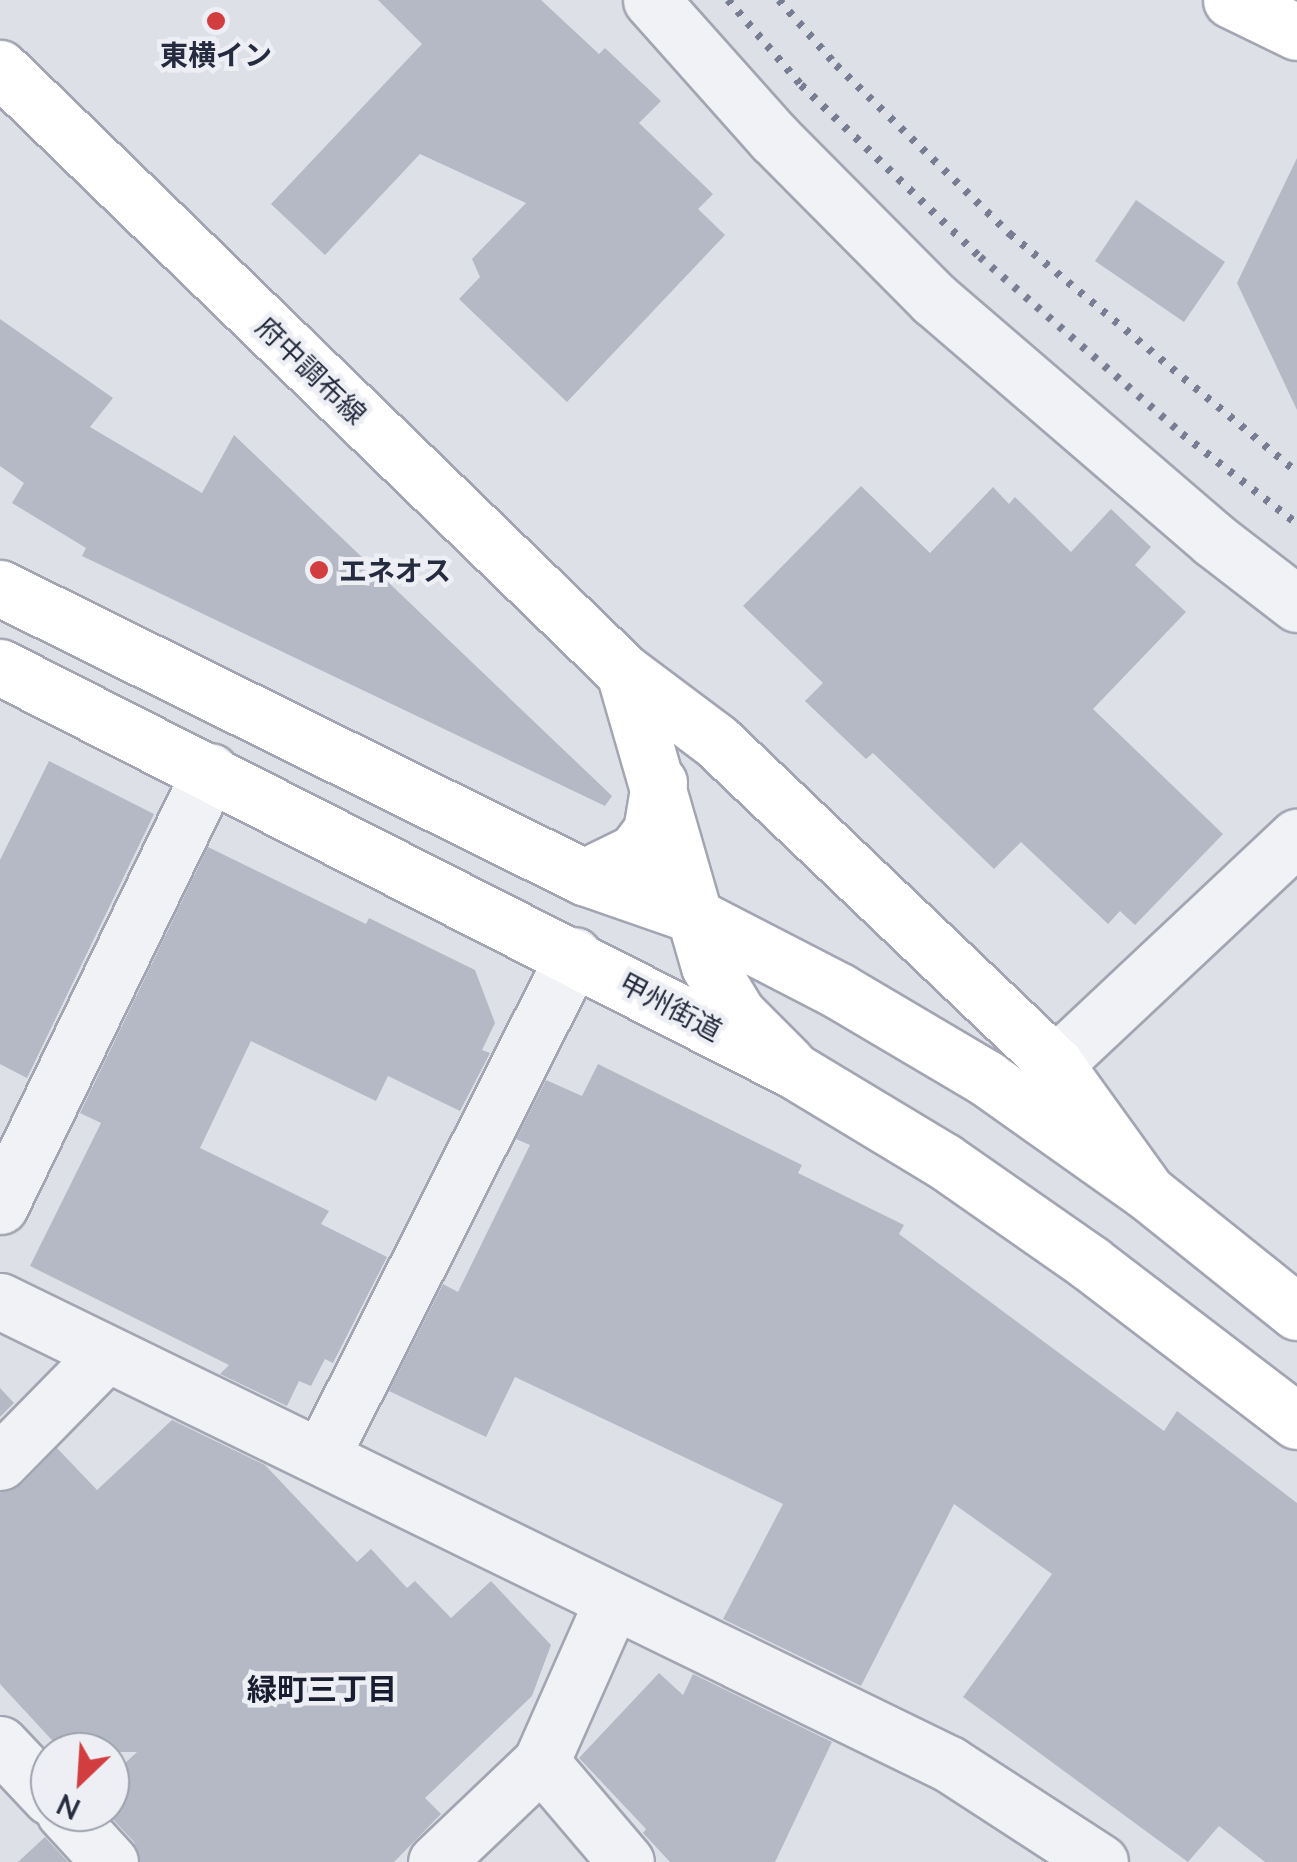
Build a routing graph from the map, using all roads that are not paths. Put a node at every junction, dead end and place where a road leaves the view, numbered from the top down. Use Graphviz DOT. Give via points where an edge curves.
graph roads {
  1 [pos="652,0"];
  2 [pos="1230,0"];
  3 [pos="1297,32"];
  4 [pos="0,68"];
  5 [pos="0,588"];
  6 [pos="1297,604"];
  7 [pos="0,668"];
  8 [pos="624,672"];
  9 [pos="210,771"];
  10 [pos="659,784"];
  11 [pos="1297,838"];
  12 [pos="584,877"];
  13 [pos="690,914"];
  14 [pos="574,955"];
  15 [pos="1055,1064"];
  16 [pos="793,1070"];
  17 [pos="1147,1192"];
  18 [pos="0,1206"];
  19 [pos="0,1301"];
  20 [pos="1297,1312"];
  21 [pos="105,1355"];
  22 [pos="1297,1420"];
  23 [pos="321,1457"];
  24 [pos="0,1462"];
  25 [pos="612,1602"];
  26 [pos="0,1744"];
  27 [pos="541,1762"];
  28 [pos="30,1776"];
  29 [pos="82,1832"];
  30 [pos="110,1862"];
  31 [pos="436,1862"];
  32 [pos="626,1862"];
  33 [pos="1100,1862"];
  1 -- 6 [label="street" via="774,138 934,299"];
  2 -- 3 [label="main road"];
  4 -- 8 [label="main road, 府中調布線"];
  5 -- 12 [label="main road"];
  7 -- 9 [label="main road, 甲州街道"];
  8 -- 10 [label="main road"];
  8 -- 15 [label="main road, 府中調布線" via="716,741"];
  9 -- 14 [label="main road, 甲州街道"];
  9 -- 18 [label="street"];
  10 -- 12 [label="main road" via="651,831 635,852"];
  10 -- 13 [label="main road"];
  11 -- 15 [label="street"];
  12 -- 13 [label="main road"];
  13 -- 16 [label="main road" via="709,966 738,1014"];
  13 -- 17 [label="main road" via="986,1078"];
  14 -- 16 [label="main road, 甲州街道"];
  14 -- 23 [label="street"];
  15 -- 17 [label="main road, 府中調布線"];
  16 -- 22 [label="main road, 甲州街道" via="944,1161"];
  17 -- 20 [label="main road"];
  19 -- 21 [label="street"];
  21 -- 23 [label="street"];
  21 -- 24 [label="street"];
  23 -- 25 [label="street"];
  25 -- 27 [label="street"];
  25 -- 33 [label="street" via="948,1764"];
  26 -- 28 [label="street"];
  27 -- 31 [label="street"];
  27 -- 32 [label="street"];
  29 -- 30 [label="street"];
}
